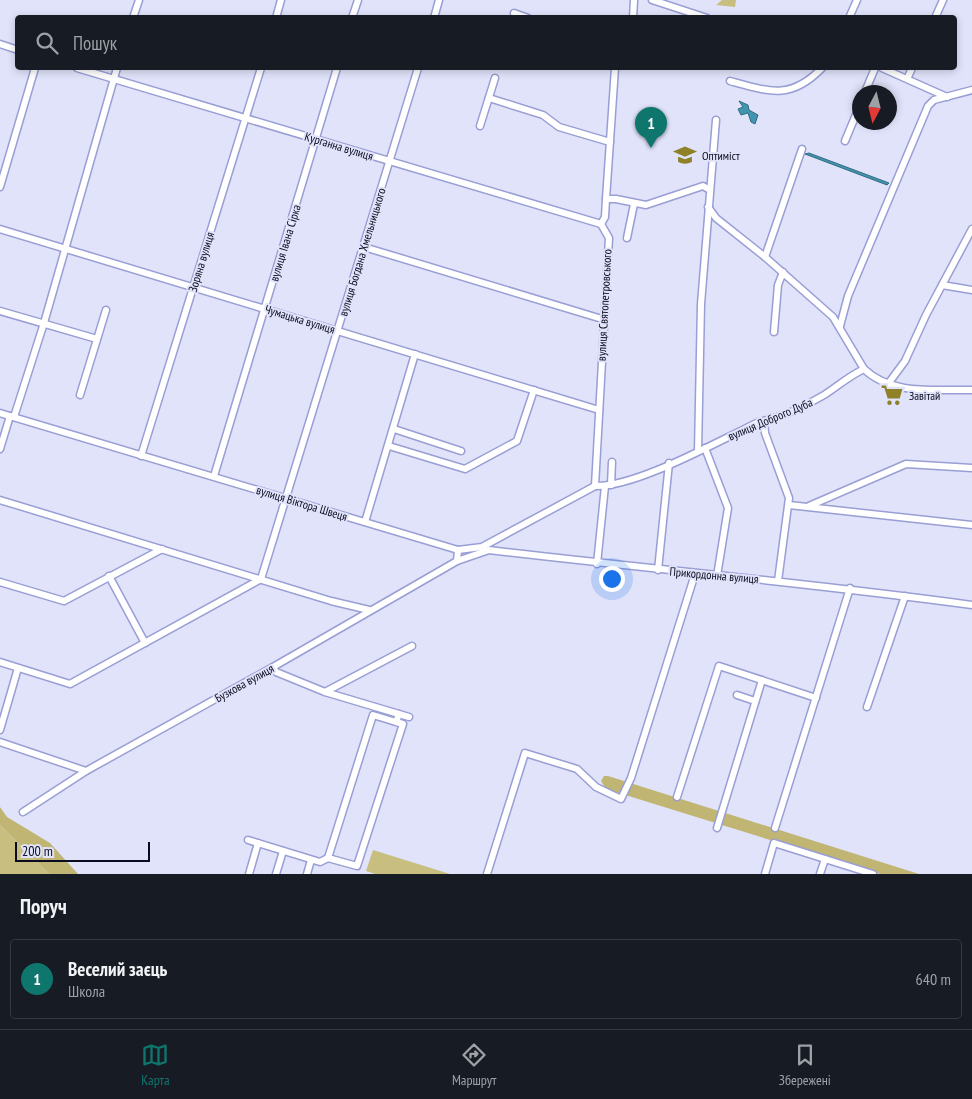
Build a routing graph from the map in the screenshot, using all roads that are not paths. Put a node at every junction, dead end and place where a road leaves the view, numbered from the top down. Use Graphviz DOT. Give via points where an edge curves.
graph roads {
  1 [pos="139,0"];
  2 [pos="281,0"];
  3 [pos="358,0"];
  4 [pos="439,0"];
  5 [pos="634,0"];
  6 [pos="652,0"];
  7 [pos="857,0"];
  8 [pos="943,0"];
  9 [pos="514,13"];
  10 [pos="134,15"];
  11 [pos="277,15"];
  12 [pos="353,15"];
  13 [pos="435,15"];
  14 [pos="520,15"];
  15 [pos="633,15"];
  16 [pos="698,15"];
  17 [pos="850,15"];
  18 [pos="936,15"];
  19 [pos="0,44"];
  20 [pos="15,49"];
  21 [pos="34,70"];
  22 [pos="84,70"];
  23 [pos="116,70"];
  24 [pos="260,70"];
  25 [pos="336,70"];
  26 [pos="417,70"];
  27 [pos="615,70"];
  28 [pos="820,70"];
  29 [pos="874,70"];
  30 [pos="888,70"];
  31 [pos="911,70"];
  32 [pos="908,77"];
  33 [pos="495,78"];
  34 [pos="114,79"];
  35 [pos="730,81"];
  36 [pos="868,85"];
  37 [pos="972,90"];
  38 [pos="947,96"];
  39 [pos="488,98"];
  40 [pos="245,117"];
  41 [pos="716,120"];
  42 [pos="852,124"];
  43 [pos="480,126"];
  44 [pos="317,139"];
  45 [pos="845,141"];
  46 [pos="610,142"];
  47 [pos="802,148"];
  48 [pos="390,161"];
  49 [pos="0,187"];
  50 [pos="710,190"];
  51 [pos="606,199"];
  52 [pos="634,204"];
  53 [pos="708,207"];
  54 [pos="601,224"];
  55 [pos="0,229"];
  56 [pos="972,229"];
  57 [pos="627,238"];
  58 [pos="364,247"];
  59 [pos="66,248"];
  60 [pos="765,257"];
  61 [pos="783,272"];
  62 [pos="942,285"];
  63 [pos="193,287"];
  64 [pos="972,290"];
  65 [pos="264,308"];
  66 [pos="106,310"];
  67 [pos="0,311"];
  68 [pos="602,319"];
  69 [pos="44,323"];
  70 [pos="840,326"];
  71 [pos="337,331"];
  72 [pos="774,332"];
  73 [pos="97,339"];
  74 [pos="415,354"];
  75 [pos="864,369"];
  76 [pos="888,384"];
  77 [pos="534,390"];
  78 [pos="972,390"];
  79 [pos="80,395"];
  80 [pos="599,410"];
  81 [pos="0,413"];
  82 [pos="12,417"];
  83 [pos="764,421"];
  84 [pos="394,429"];
  85 [pos="389,446"];
  86 [pos="705,448"];
  87 [pos="0,449"];
  88 [pos="461,451"];
  89 [pos="698,451"];
  90 [pos="141,456"];
  91 [pos="612,462"];
  92 [pos="669,463"];
  93 [pos="972,468"];
  94 [pos="214,476"];
  95 [pos="608,485"];
  96 [pos="594,486"];
  97 [pos="286,498"];
  98 [pos="0,500"];
  99 [pos="789,505"];
  100 [pos="808,507"];
  101 [pos="365,522"];
  102 [pos="972,525"];
  103 [pos="162,549"];
  104 [pos="458,550"];
  105 [pos="457,560"];
  106 [pos="597,564"];
  107 [pos="658,570"];
  108 [pos="695,574"];
  109 [pos="109,576"];
  110 [pos="717,576"];
  111 [pos="261,579"];
  112 [pos="778,581"];
  113 [pos="0,582"];
  114 [pos="850,588"];
  115 [pos="904,596"];
  116 [pos="972,604"];
  117 [pos="369,610"];
  118 [pos="145,643"];
  119 [pos="412,646"];
  120 [pos="0,662"];
  121 [pos="273,667"];
  122 [pos="18,668"];
  123 [pos="762,680"];
  124 [pos="325,692"];
  125 [pos="737,695"];
  126 [pos="816,698"];
  127 [pos="756,701"];
  128 [pos="867,707"];
  129 [pos="399,714"];
  130 [pos="409,717"];
  131 [pos="396,722"];
  132 [pos="0,730"];
  133 [pos="0,742"];
  134 [pos="86,771"];
  135 [pos="677,797"];
  136 [pos="23,812"];
  137 [pos="717,828"];
  138 [pos="775,828"];
  139 [pos="248,840"];
  140 [pos="258,844"];
  141 [pos="283,851"];
  142 [pos="328,858"];
  143 [pos="825,859"];
  144 [pos="311,860"];
  145 [pos="849,867"];
  146 [pos="249,874"];
  147 [pos="276,874"];
  148 [pos="307,874"];
  149 [pos="486,874"];
  150 [pos="764,874"];
  151 [pos="820,874"];
  152 [pos="847,874"];
  153 [pos="873,874"];
  1 -- 10 [label="street"];
  2 -- 11 [label="street"];
  3 -- 12 [label="street"];
  4 -- 13 [label="street"];
  5 -- 15 [label="street"];
  6 -- 16 [label="street"];
  7 -- 17 [label="street"];
  8 -- 18 [label="street"];
  9 -- 14 [label="street"];
  19 -- 20 [label="street"];
  21 -- 49 [label="street"];
  22 -- 34 [label="street, Курганна вулиця"];
  23 -- 34 [label="street"];
  24 -- 40 [label="street, Зоряна вулиця"];
  25 -- 44 [label="street, вулиця Івана Сірка"];
  26 -- 48 [label="street, вулиця Богдана Хмельницького"];
  27 -- 46 [label="street, вулиця Святопетровського"];
  28 -- 35 [label="street" via="797,88 779,91"];
  29 -- 36 [label="street"];
  30 -- 32 [label="street"];
  31 -- 32 [label="street"];
  32 -- 38 [label="street"];
  33 -- 39 [label="street"];
  34 -- 40 [label="street, Курганна вулиця"];
  34 -- 59 [label="street"];
  37 -- 38 [label="street"];
  38 -- 70 [label="street" via="934,100 928,106 848,296"];
  39 -- 43 [label="street"];
  39 -- 46 [label="street" via="543,115 560,127"];
  40 -- 44 [label="street, Курганна вулиця"];
  40 -- 63 [label="street, Зоряна вулиця"];
  41 -- 50 [label="street"];
  42 -- 45 [label="street"];
  44 -- 48 [label="street, Курганна вулиця"];
  44 -- 65 [label="street, вулиця Івана Сірка"];
  46 -- 51 [label="street, вулиця Святопетровського"];
  47 -- 60 [label="street"];
  48 -- 54 [label="street, Курганна вулиця"];
  48 -- 58 [label="street, вулиця Богдана Хмельницького"];
  50 -- 52 [label="street" via="703,186 646,205"];
  50 -- 53 [label="street"];
  51 -- 52 [label="street"];
  51 -- 54 [label="street, вулиця Святопетровського" via="605,217"];
  52 -- 57 [label="street"];
  53 -- 60 [label="street" via="716,218"];
  53 -- 89 [label="street" via="700,304"];
  54 -- 68 [label="street, вулиця Святопетровського" via="608,238"];
  55 -- 59 [label="street, Чумацька вулиця"];
  56 -- 62 [label="street"];
  58 -- 68 [label="street"];
  58 -- 71 [label="street, вулиця Богдана Хмельницького"];
  59 -- 63 [label="street, Чумацька вулиця"];
  59 -- 69 [label="street"];
  60 -- 61 [label="street"];
  61 -- 70 [label="street"];
  61 -- 72 [label="street" via="778,284"];
  62 -- 64 [label="street"];
  62 -- 76 [label="street" via="905,361"];
  63 -- 65 [label="street, Чумацька вулиця"];
  63 -- 90 [label="street, Зоряна вулиця"];
  65 -- 71 [label="street, Чумацька вулиця"];
  65 -- 94 [label="street, вулиця Івана Сірка"];
  66 -- 73 [label="street"];
  67 -- 69 [label="street"];
  68 -- 80 [label="street, вулиця Святопетровського"];
  69 -- 73 [label="street"];
  69 -- 82 [label="street"];
  70 -- 75 [label="street"];
  71 -- 74 [label="street, Чумацька вулиця"];
  71 -- 97 [label="street, вулиця Богдана Хмельницького"];
  73 -- 79 [label="street"];
  74 -- 77 [label="street, Чумацька вулиця"];
  74 -- 84 [label="street"];
  75 -- 76 [label="street"];
  75 -- 83 [label="street, вулиця Доброго Дуба" via="802,407"];
  76 -- 78 [label="street" via="901,388"];
  77 -- 80 [label="street, Чумацька вулиця"];
  77 -- 85 [label="street" via="517,441 465,469"];
  80 -- 96 [label="street, вулиця Святопетровського"];
  81 -- 82 [label="street, вулиця Віктора Швеця"];
  82 -- 87 [label="street"];
  82 -- 90 [label="street, вулиця Віктора Швеця"];
  83 -- 86 [label="street, вулиця Доброго Дуба"];
  83 -- 99 [label="street"];
  84 -- 85 [label="street"];
  84 -- 88 [label="street"];
  85 -- 101 [label="street"];
  86 -- 89 [label="street, вулиця Доброго Дуба"];
  86 -- 110 [label="street" via="728,508"];
  89 -- 92 [label="street, вулиця Доброго Дуба"];
  90 -- 94 [label="street, вулиця Віктора Швеця"];
  91 -- 95 [label="street"];
  92 -- 95 [label="street, вулиця Доброго Дуба" via="630,480"];
  92 -- 107 [label="street"];
  93 -- 100 [label="street" via="906,464"];
  94 -- 97 [label="street, вулиця Віктора Швеця"];
  95 -- 96 [label="street, вулиця Доброго Дуба"];
  95 -- 106 [label="street"];
  96 -- 104 [label="street, вулиця Віктора Швеця" via="482,547"];
  97 -- 101 [label="street, вулиця Віктора Швеця"];
  97 -- 111 [label="street, вулиця Богдана Хмельницького"];
  98 -- 103 [label="street"];
  99 -- 100 [label="street"];
  99 -- 112 [label="street"];
  100 -- 102 [label="street"];
  101 -- 104 [label="street, вулиця Віктора Швеця"];
  103 -- 109 [label="street"];
  103 -- 111 [label="street"];
  104 -- 105 [label="street"];
  105 -- 106 [label="street, Прикордонна вулиця" via="489,550"];
  105 -- 117 [label="street, Бузкова вулиця"];
  106 -- 107 [label="street, Прикордонна вулиця"];
  107 -- 108 [label="street, Прикордонна вулиця"];
  108 -- 110 [label="street, Прикордонна вулиця"];
  108 -- 149 [label="street" via="631,778 621,799 596,787 577,769 525,753"];
  109 -- 113 [label="street" via="64,601"];
  109 -- 118 [label="street"];
  110 -- 112 [label="street, Прикордонна вулиця"];
  111 -- 117 [label="street"];
  111 -- 118 [label="street"];
  112 -- 114 [label="street, Прикордонна вулиця"];
  114 -- 115 [label="street, Прикордонна вулиця"];
  114 -- 126 [label="street"];
  115 -- 116 [label="street, Прикордонна вулиця"];
  115 -- 128 [label="street"];
  117 -- 121 [label="street, Бузкова вулиця"];
  118 -- 122 [label="street" via="70,684"];
  119 -- 124 [label="street"];
  120 -- 122 [label="street"];
  121 -- 124 [label="street" via="276,672"];
  121 -- 134 [label="street, Бузкова вулиця"];
  122 -- 132 [label="street"];
  123 -- 126 [label="street"];
  123 -- 127 [label="street"];
  123 -- 135 [label="street" via="719,666"];
  124 -- 129 [label="street"];
  125 -- 127 [label="street"];
  126 -- 138 [label="street"];
  127 -- 137 [label="street"];
  129 -- 130 [label="street"];
  129 -- 131 [label="street"];
  131 -- 142 [label="street" via="373,715"];
  131 -- 142 [label="street" via="403,724 357,866"];
  133 -- 134 [label="street"];
  134 -- 136 [label="street, Бузкова вулиця"];
  139 -- 140 [label="street"];
  140 -- 141 [label="street"];
  140 -- 146 [label="street"];
  141 -- 144 [label="street"];
  141 -- 147 [label="street"];
  142 -- 144 [label="street" via="320,862"];
  143 -- 145 [label="street"];
  143 -- 150 [label="street" via="774,843"];
  143 -- 151 [label="street"];
  144 -- 148 [label="street"];
  145 -- 152 [label="street"];
  145 -- 153 [label="street"];
}
